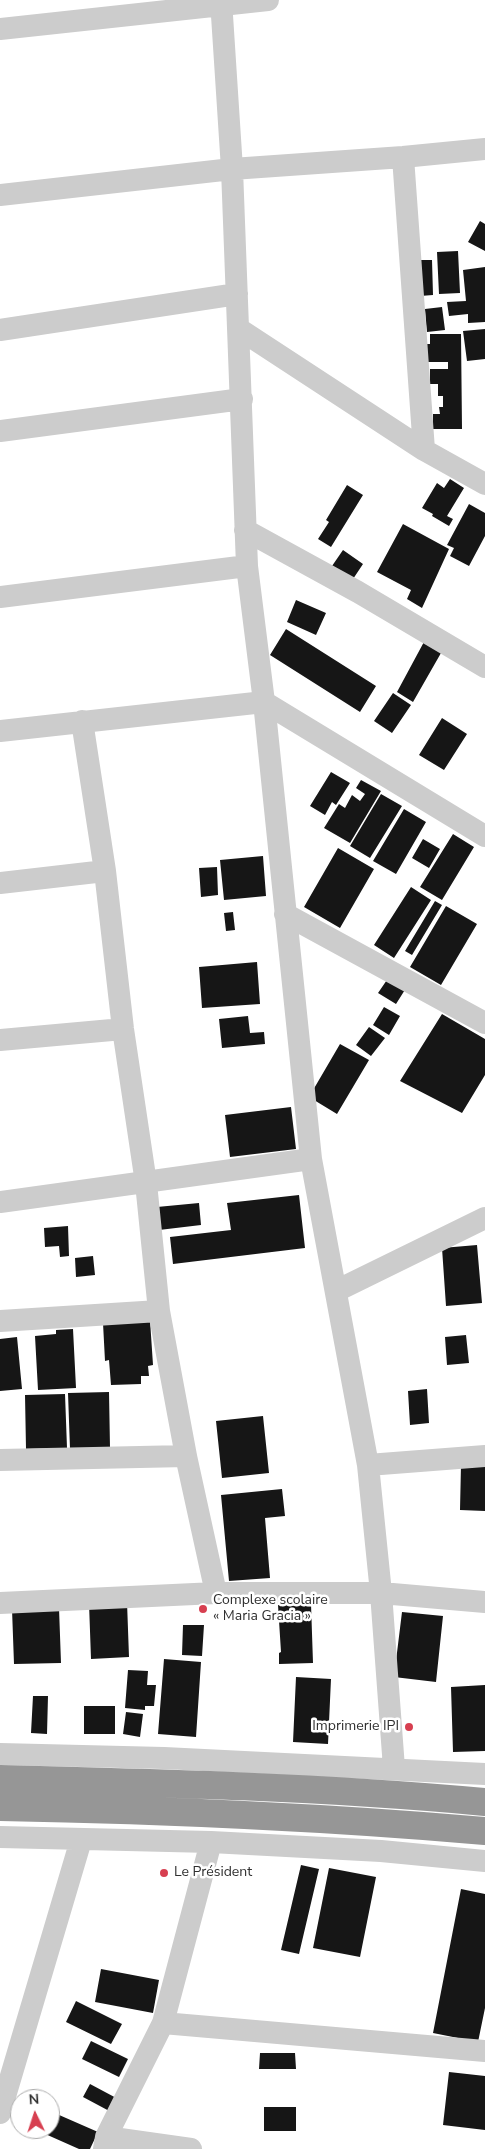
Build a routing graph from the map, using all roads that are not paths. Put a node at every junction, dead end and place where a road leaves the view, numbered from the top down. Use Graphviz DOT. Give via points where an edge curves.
graph roads {
  1 [pos="268,0"];
  2 [pos="221,2"];
  3 [pos="0,29"];
  4 [pos="485,149"];
  5 [pos="403,157"];
  6 [pos="232,168"];
  7 [pos="0,195"];
  8 [pos="237,294"];
  9 [pos="0,330"];
  10 [pos="239,330"];
  11 [pos="242,399"];
  12 [pos="0,431"];
  13 [pos="424,450"];
  14 [pos="485,484"];
  15 [pos="245,530"];
  16 [pos="247,566"];
  17 [pos="0,597"];
  18 [pos="485,667"];
  19 [pos="264,702"];
  20 [pos="82,721"];
  21 [pos="0,732"];
  22 [pos="485,836"];
  23 [pos="105,871"];
  24 [pos="0,883"];
  25 [pos="285,914"];
  26 [pos="485,1023"];
  27 [pos="123,1029"];
  28 [pos="0,1040"];
  29 [pos="311,1160"];
  30 [pos="146,1183"];
  31 [pos="0,1202"];
  32 [pos="485,1218"];
  33 [pos="336,1291"];
  34 [pos="159,1311"];
  35 [pos="0,1321"];
  36 [pos="186,1456"];
  37 [pos="485,1456"];
  38 [pos="0,1460"];
  39 [pos="368,1465"];
  40 [pos="216,1593"];
  41 [pos="381,1593"];
  42 [pos="0,1602"];
  43 [pos="485,1602"];
  44 [pos="0,1754"];
  45 [pos="394,1768"];
  46 [pos="485,1774"];
  47 [pos="0,1779"];
  48 [pos="485,1802"];
  49 [pos="0,1807"];
  50 [pos="485,1831"];
  51 [pos="0,1837"];
  52 [pos="81,1840"];
  53 [pos="210,1842"];
  54 [pos="485,1861"];
  55 [pos="163,2023"];
  56 [pos="485,2051"];
  57 [pos="0,2113"];
  58 [pos="105,2143"];
  59 [pos="191,2149"];
  1 -- 2 [label="street"];
  2 -- 3 [label="street"];
  2 -- 6 [label="street"];
  4 -- 5 [label="street"];
  5 -- 6 [label="street"];
  5 -- 13 [label="street"];
  6 -- 7 [label="street"];
  6 -- 8 [label="street"];
  8 -- 9 [label="street"];
  8 -- 10 [label="street"];
  10 -- 11 [label="street"];
  10 -- 13 [label="street"];
  11 -- 12 [label="street"];
  11 -- 15 [label="street"];
  13 -- 14 [label="street"];
  15 -- 16 [label="street"];
  15 -- 18 [label="street"];
  16 -- 17 [label="street"];
  16 -- 19 [label="street"];
  19 -- 20 [label="street"];
  19 -- 22 [label="street"];
  19 -- 25 [label="street"];
  20 -- 21 [label="street"];
  20 -- 23 [label="street"];
  23 -- 24 [label="street"];
  23 -- 27 [label="street"];
  25 -- 26 [label="street"];
  25 -- 29 [label="street"];
  27 -- 28 [label="street"];
  27 -- 30 [label="street"];
  29 -- 30 [label="street"];
  29 -- 33 [label="street"];
  30 -- 31 [label="street"];
  30 -- 34 [label="street"];
  32 -- 33 [label="street"];
  33 -- 39 [label="street"];
  34 -- 35 [label="street"];
  34 -- 36 [label="street"];
  36 -- 38 [label="street"];
  36 -- 40 [label="street"];
  37 -- 39 [label="street"];
  39 -- 41 [label="street"];
  40 -- 41 [label="street"];
  40 -- 42 [label="street"];
  41 -- 43 [label="street"];
  41 -- 45 [label="street"];
  44 -- 45 [label="street"];
  45 -- 46 [label="street"];
  47 -- 48 [label="highway" via="380,1793"];
  49 -- 50 [label="highway" via="385,1822"];
  51 -- 52 [label="street"];
  52 -- 53 [label="street"];
  52 -- 57 [label="street"];
  53 -- 54 [label="street" via="381,1851"];
  53 -- 55 [label="street"];
  55 -- 56 [label="street"];
  55 -- 58 [label="street"];
  58 -- 59 [label="street"];
}
